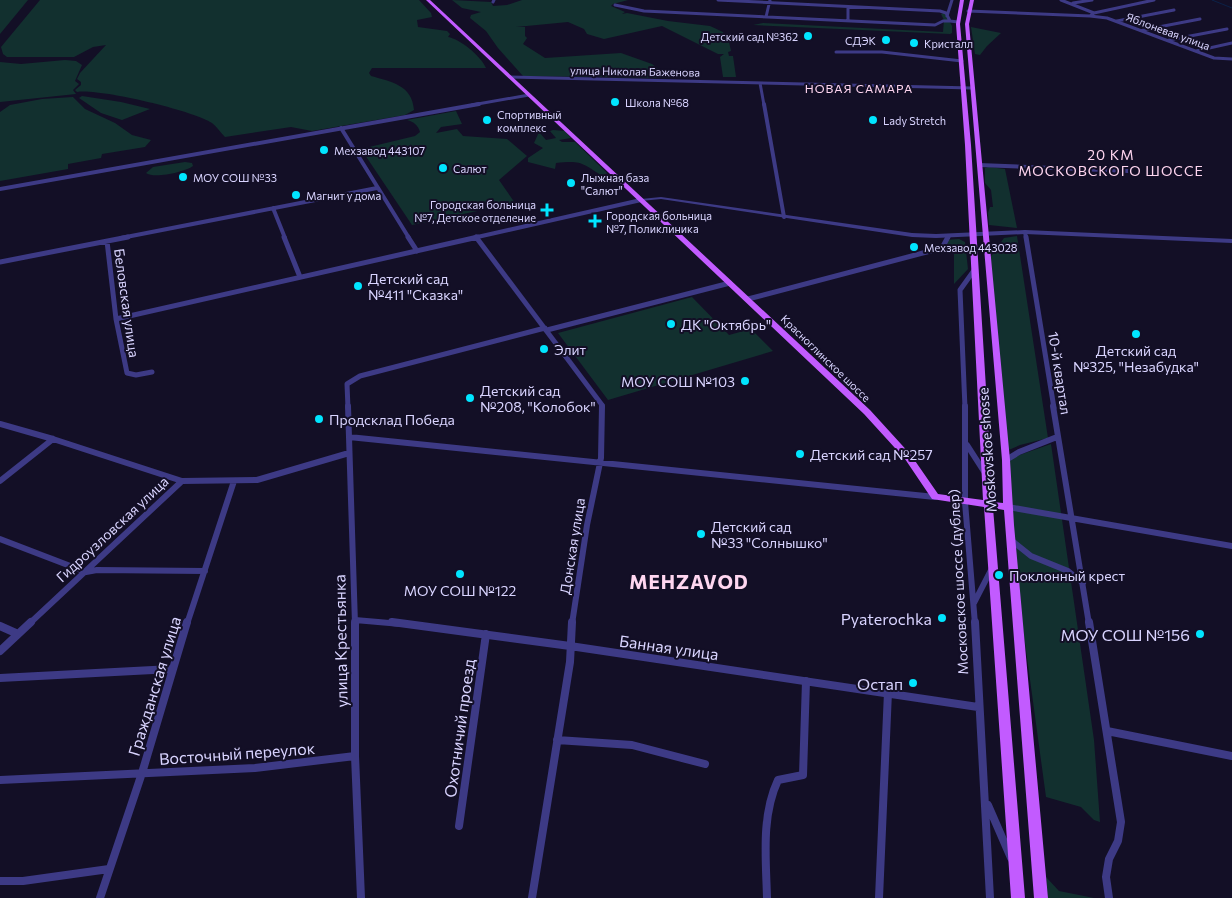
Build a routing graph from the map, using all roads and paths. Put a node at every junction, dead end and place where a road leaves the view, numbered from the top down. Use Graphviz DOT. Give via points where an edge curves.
graph roads {
  1 [pos="428,0"];
  2 [pos="718,0"];
  3 [pos="952,0"];
  4 [pos="962,0"];
  5 [pos="972,0"];
  6 [pos="1061,0"];
  7 [pos="1092,0"];
  8 [pos="1148,0"];
  9 [pos="1154,0"];
  10 [pos="770,1"];
  11 [pos="1071,4"];
  12 [pos="615,5"];
  13 [pos="848,7"];
  14 [pos="1174,10"];
  15 [pos="968,11"];
  16 [pos="1094,13"];
  17 [pos="947,16"];
  18 [pos="1090,16"];
  19 [pos="766,17"];
  20 [pos="1200,19"];
  21 [pos="848,21"];
  22 [pos="950,21"];
  23 [pos="958,21"];
  24 [pos="1115,21"];
  25 [pos="967,22"];
  26 [pos="1227,29"];
  27 [pos="1141,31"];
  28 [pos="1167,40"];
  29 [pos="1232,43"];
  30 [pos="1196,51"];
  31 [pos="836,52"];
  32 [pos="1232,59"];
  33 [pos="962,61"];
  34 [pos="510,77"];
  35 [pos="760,82"];
  36 [pos="963,87"];
  37 [pos="972,88"];
  38 [pos="529,95"];
  39 [pos="341,128"];
  40 [pos="979,165"];
  41 [pos="1128,171"];
  42 [pos="377,188"];
  43 [pos="0,189"];
  44 [pos="641,200"];
  45 [pos="273,208"];
  46 [pos="784,217"];
  47 [pos="1024,232"];
  48 [pos="973,234"];
  49 [pos="985,234"];
  50 [pos="948,236"];
  51 [pos="476,237"];
  52 [pos="107,241"];
  53 [pos="1232,241"];
  54 [pos="417,251"];
  55 [pos="0,262"];
  56 [pos="975,269"];
  57 [pos="300,277"];
  58 [pos="730,282"];
  59 [pos="748,299"];
  60 [pos="116,319"];
  61 [pos="546,329"];
  62 [pos="152,372"];
  63 [pos="0,424"];
  64 [pos="348,438"];
  65 [pos="1057,438"];
  66 [pos="53,439"];
  67 [pos="966,443"];
  68 [pos="349,453"];
  69 [pos="1006,460"];
  70 [pos="599,462"];
  71 [pos="987,478"];
  72 [pos="0,481"];
  73 [pos="182,481"];
  74 [pos="234,482"];
  75 [pos="935,497"];
  76 [pos="966,502"];
  77 [pos="989,505"];
  78 [pos="1008,507"];
  79 [pos="1073,518"];
  80 [pos="0,539"];
  81 [pos="1011,540"];
  82 [pos="1232,546"];
  83 [pos="992,568"];
  84 [pos="205,571"];
  85 [pos="86,572"];
  86 [pos="1083,583"];
  87 [pos="974,603"];
  88 [pos="356,620"];
  89 [pos="0,626"];
  90 [pos="18,634"];
  91 [pos="486,634"];
  92 [pos="570,646"];
  93 [pos="0,651"];
  94 [pos="172,669"];
  95 [pos="0,678"];
  96 [pos="806,681"];
  97 [pos="888,692"];
  98 [pos="978,707"];
  99 [pos="1107,731"];
  100 [pos="557,740"];
  101 [pos="355,756"];
  102 [pos="1232,756"];
  103 [pos="705,764"];
  104 [pos="142,773"];
  105 [pos="0,780"];
  106 [pos="986,800"];
  107 [pos="460,826"];
  108 [pos="1015,868"];
  109 [pos="109,869"];
  110 [pos="0,882"];
  111 [pos="100,898"];
  112 [pos="361,898"];
  113 [pos="532,898"];
  114 [pos="767,898"];
  115 [pos="879,898"];
  116 [pos="990,898"];
  117 [pos="1018,898"];
  118 [pos="1041,898"];
  119 [pos="1109,898"];
  1 -- 34 [label="main road, Красноглинское шоссе"];
  2 -- 10 [label="street"];
  3 -- 17 [label="street"];
  4 -- 23 [label="main road, Moskovskoe shosse"];
  5 -- 15 [label="main road, Moskovskoe shosse"];
  6 -- 11 [label="street"];
  7 -- 11 [label="street"];
  8 -- 9 [label="street"];
  8 -- 16 [label="street"];
  10 -- 13 [label="street"];
  10 -- 19 [label="street"];
  11 -- 16 [label="street"];
  12 -- 19 [label="street" via="644,11"];
  13 -- 17 [label="street" via="863,5 940,11"];
  13 -- 21 [label="street"];
  14 -- 24 [label="street"];
  15 -- 18 [label="street, Яблоневая улица"];
  15 -- 25 [label="main road, Moskovskoe shosse"];
  16 -- 18 [label="street"];
  17 -- 22 [label="street"];
  18 -- 24 [label="street, Яблоневая улица"];
  19 -- 21 [label="street"];
  20 -- 27 [label="street"];
  21 -- 22 [label="street" via="935,25"];
  22 -- 23 [label="street"];
  23 -- 25 [label="main road"];
  23 -- 33 [label="main road, Moskovskoe shosse"];
  24 -- 27 [label="street, Яблоневая улица"];
  25 -- 37 [label="main road, Moskovskoe shosse"];
  26 -- 28 [label="street"];
  27 -- 28 [label="street, Яблоневая улица"];
  28 -- 30 [label="street, Яблоневая улица"];
  29 -- 30 [label="street"];
  30 -- 32 [label="street, Яблоневая улица"];
  31 -- 33 [label="street" via="882,52"];
  33 -- 36 [label="main road, Moskovskoe shosse"];
  34 -- 35 [label="street, улица Николая Баженова"];
  34 -- 38 [label="main road, Красноглинское шоссе"];
  35 -- 36 [label="street, улица Николая Баженова"];
  35 -- 46 [label="street"];
  36 -- 37 [label="street, улица Николая Баженова"];
  36 -- 48 [label="main road, Moskovskoe shosse"];
  37 -- 40 [label="main road, Moskovskoe shosse"];
  38 -- 39 [label="street"];
  38 -- 44 [label="main road, Красноглинское шоссе"];
  39 -- 42 [label="street"];
  39 -- 43 [label="street"];
  40 -- 41 [label="street"];
  40 -- 49 [label="main road, Moskovskoe shosse"];
  42 -- 45 [label="street"];
  42 -- 54 [label="street"];
  44 -- 46 [label="street" via="661,198"];
  44 -- 51 [label="street"];
  44 -- 58 [label="main road, Красноглинское шоссе"];
  45 -- 52 [label="street"];
  45 -- 57 [label="street"];
  46 -- 50 [label="street" via="898,234"];
  47 -- 49 [label="street"];
  47 -- 53 [label="street"];
  47 -- 65 [label="street, 10-й квартал"];
  48 -- 49 [label="street"];
  48 -- 50 [label="street"];
  48 -- 56 [label="main road, Moskovskoe shosse"];
  49 -- 69 [label="main road, Moskovskoe shosse"];
  50 -- 59 [label="street" via="942,248"];
  51 -- 54 [label="street"];
  51 -- 61 [label="street, Донская улица"];
  52 -- 55 [label="street"];
  52 -- 60 [label="street, Беловская улица"];
  54 -- 57 [label="street"];
  56 -- 67 [label="street, Московское шоссе (дублер)" via="960,289"];
  56 -- 71 [label="main road, Moskovskoe shosse"];
  57 -- 60 [label="street"];
  58 -- 59 [label="main road, Красноглинское шоссе"];
  58 -- 61 [label="street"];
  59 -- 75 [label="main road, Красноглинское шоссе" via="894,439"];
  60 -- 62 [label="street, Беловская улица" via="127,374"];
  61 -- 64 [label="street, улица Крестьянка" via="351,380 348,384"];
  61 -- 70 [label="street, Донская улица" via="602,405"];
  63 -- 66 [label="street"];
  64 -- 68 [label="street, улица Крестьянка"];
  64 -- 70 [label="street"];
  65 -- 69 [label="street" via="1015,452"];
  65 -- 79 [label="street, 10-й квартал"];
  66 -- 72 [label="street"];
  66 -- 73 [label="street"];
  67 -- 71 [label="street"];
  67 -- 76 [label="street, Московское шоссе (дублер)"];
  68 -- 74 [label="street, Гидроузловская улица" via="266,478"];
  68 -- 88 [label="street, улица Крестьянка"];
  69 -- 78 [label="main road, Moskovskoe shosse"];
  70 -- 75 [label="street"];
  70 -- 92 [label="street, Донская улица"];
  71 -- 77 [label="main road, Moskovskoe shosse"];
  73 -- 74 [label="street, Гидроузловская улица"];
  73 -- 85 [label="street, Гидроузловская улица"];
  74 -- 84 [label="street, Гражданская улица"];
  75 -- 76 [label="main road"];
  76 -- 77 [label="main road"];
  76 -- 87 [label="street, Московское шоссе (дублер)"];
  77 -- 78 [label="main road"];
  77 -- 83 [label="main road, Moskovskoe shosse"];
  78 -- 79 [label="street"];
  78 -- 81 [label="main road, Moskovskoe shosse"];
  79 -- 82 [label="street"];
  79 -- 86 [label="street, 10-й квартал"];
  80 -- 85 [label="street"];
  81 -- 86 [label="street" via="1030,556 1068,571"];
  81 -- 118 [label="main road, Moskovskoe shosse"];
  83 -- 87 [label="street"];
  83 -- 108 [label="main road, Moskovskoe shosse"];
  84 -- 85 [label="street"];
  84 -- 94 [label="street, Гражданская улица"];
  85 -- 90 [label="street, Гидроузловская улица"];
  86 -- 99 [label="street, 10-й квартал"];
  87 -- 98 [label="street, Московское шоссе (дублер)"];
  88 -- 91 [label="street, Банная улица"];
  88 -- 101 [label="street, улица Крестьянка"];
  89 -- 90 [label="street"];
  90 -- 93 [label="street, Гидроузловская улица"];
  91 -- 92 [label="street, Банная улица"];
  91 -- 107 [label="street, Охотничий проезд"];
  92 -- 96 [label="street, Банная улица"];
  92 -- 100 [label="street, Донская улица"];
  94 -- 95 [label="street"];
  94 -- 104 [label="street, Гражданская улица"];
  96 -- 97 [label="street, Банная улица"];
  96 -- 114 [label="street" via="803,775 778,780 770,797 766,845"];
  97 -- 98 [label="street, Банная улица"];
  97 -- 115 [label="street"];
  98 -- 106 [label="street, Московское шоссе (дублер)"];
  99 -- 102 [label="street"];
  99 -- 119 [label="street, 10-й квартал" via="1121,822 1106,877"];
  100 -- 103 [label="street" via="632,746"];
  100 -- 113 [label="street, Донская улица"];
  101 -- 104 [label="street, Восточный переулок" via="255,768"];
  101 -- 112 [label="street, улица Крестьянка"];
  104 -- 105 [label="street, Восточный переулок"];
  104 -- 109 [label="street, Гражданская улица"];
  106 -- 108 [label="street"];
  106 -- 116 [label="street, Московское шоссе (дублер)"];
  108 -- 117 [label="main road, Moskovskoe shosse"];
  109 -- 110 [label="street"];
  109 -- 111 [label="street, Гражданская улица"];
}
